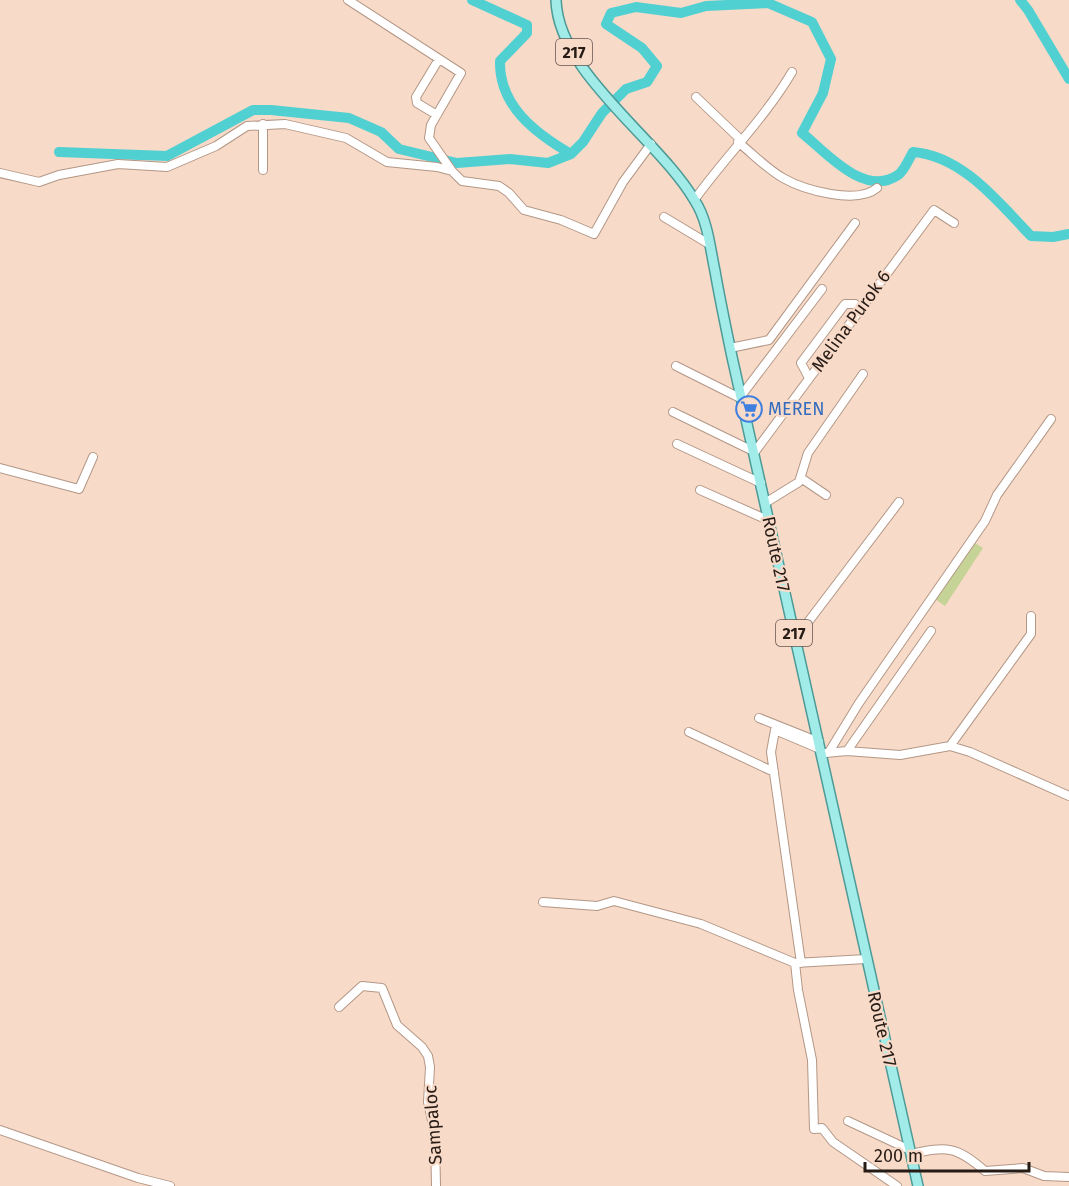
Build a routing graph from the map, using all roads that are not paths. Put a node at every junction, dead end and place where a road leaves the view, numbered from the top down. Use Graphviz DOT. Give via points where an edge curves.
graph roads {
  1 [pos="348,0"];
  2 [pos="556,0"];
  3 [pos="439,59"];
  4 [pos="792,72"];
  5 [pos="696,97"];
  6 [pos="437,115"];
  7 [pos="263,124"];
  8 [pos="739,141"];
  9 [pos="651,144"];
  10 [pos="263,170"];
  11 [pos="452,171"];
  12 [pos="0,173"];
  13 [pos="877,188"];
  14 [pos="695,199"];
  15 [pos="664,217"];
  16 [pos="855,223"];
  17 [pos="954,223"];
  18 [pos="710,243"];
  19 [pos="822,289"];
  20 [pos="861,310"];
  21 [pos="730,348"];
  22 [pos="676,366"];
  23 [pos="863,374"];
  24 [pos="809,378"];
  25 [pos="741,397"];
  26 [pos="673,412"];
  27 [pos="1051,419"];
  28 [pos="677,444"];
  29 [pos="754,452"];
  30 [pos="93,457"];
  31 [pos="0,468"];
  32 [pos="801,478"];
  33 [pos="761,483"];
  34 [pos="700,490"];
  35 [pos="826,495"];
  36 [pos="899,501"];
  37 [pos="765,504"];
  38 [pos="770,521"];
  39 [pos="1031,616"];
  40 [pos="931,631"];
  41 [pos="796,638"];
  42 [pos="759,718"];
  43 [pos="689,732"];
  44 [pos="950,746"];
  45 [pos="822,749"];
  46 [pos="848,751"];
  47 [pos="774,772"];
  48 [pos="1069,796"];
  49 [pos="543,902"];
  50 [pos="866,959"];
  51 [pos="798,963"];
  52 [pos="339,1007"];
  53 [pos="848,1121"];
  54 [pos="0,1130"];
  55 [pos="910,1152"];
  56 [pos="1069,1177"];
  57 [pos="170,1186"];
  58 [pos="436,1186"];
  59 [pos="897,1186"];
  60 [pos="918,1186"];
  1 -- 3 [label="street"];
  2 -- 9 [label="main road, Route 217 / 217" via="567,40 587,74"];
  3 -- 6 [label="street" via="416,97 417,103"];
  3 -- 6 [label="street" via="461,73"];
  4 -- 8 [label="street" via="772,104"];
  5 -- 8 [label="street"];
  6 -- 11 [label="street" via="429,138"];
  7 -- 10 [label="street"];
  7 -- 11 [label="street" via="328,132 358,143 387,162"];
  7 -- 12 [label="street" via="247,126 216,146 167,167 118,164 39,182"];
  8 -- 13 [label="street" via="792,182 830,194 858,196"];
  8 -- 14 [label="street"];
  9 -- 11 [label="street" via="623,182 594,234 524,210 504,189 462,181"];
  9 -- 14 [label="main road, Route 217 / 217"];
  14 -- 18 [label="main road, Route 217 / 217"];
  15 -- 18 [label="street"];
  16 -- 21 [label="street" via="769,340"];
  17 -- 20 [label="street, Melina Purok 6" via="934,210"];
  18 -- 21 [label="main road, Route 217 / 217"];
  19 -- 25 [label="street"];
  20 -- 24 [label="street, Melina Purok 6"];
  20 -- 24 [label="street" via="855,304 844,304 828,324 801,363"];
  21 -- 25 [label="main road, Route 217 / 217"];
  22 -- 25 [label="street"];
  23 -- 32 [label="street" via="808,453"];
  24 -- 29 [label="street, Melina Purok 6"];
  25 -- 29 [label="main road, Route 217 / 217"];
  26 -- 29 [label="street"];
  27 -- 45 [label="street" via="859,704"];
  28 -- 33 [label="street"];
  29 -- 33 [label="main road, Route 217 / 217"];
  30 -- 31 [label="street" via="79,489"];
  32 -- 35 [label="street"];
  32 -- 37 [label="street"];
  33 -- 37 [label="main road, Route 217 / 217"];
  34 -- 38 [label="street"];
  36 -- 41 [label="street"];
  37 -- 38 [label="main road, Route 217 / 217"];
  38 -- 41 [label="main road, Route 217 / 217"];
  39 -- 44 [label="street" via="1031,634"];
  40 -- 46 [label="street"];
  41 -- 45 [label="main road, Route 217 / 217"];
  42 -- 45 [label="street"];
  43 -- 47 [label="street"];
  44 -- 46 [label="street" via="900,755"];
  44 -- 48 [label="street"];
  45 -- 46 [label="street"];
  45 -- 47 [label="street" via="775,730"];
  45 -- 50 [label="main road, Route 217 / 217"];
  47 -- 51 [label="street"];
  49 -- 51 [label="street" via="597,906 614,901 701,924"];
  50 -- 51 [label="street"];
  50 -- 55 [label="main road, Route 217 / 217"];
  51 -- 59 [label="street" via="798,990 812,1060 814,1129 822,1128 833,1142"];
  52 -- 58 [label="street, Sampaloc" via="362,986 381,987 397,1025 428,1056"];
  53 -- 55 [label="street"];
  54 -- 57 [label="street"];
  55 -- 56 [label="street" via="947,1147 961,1152 985,1171 1023,1168 1044,1176"];
  55 -- 60 [label="main road, Route 217 / 217"];
}
